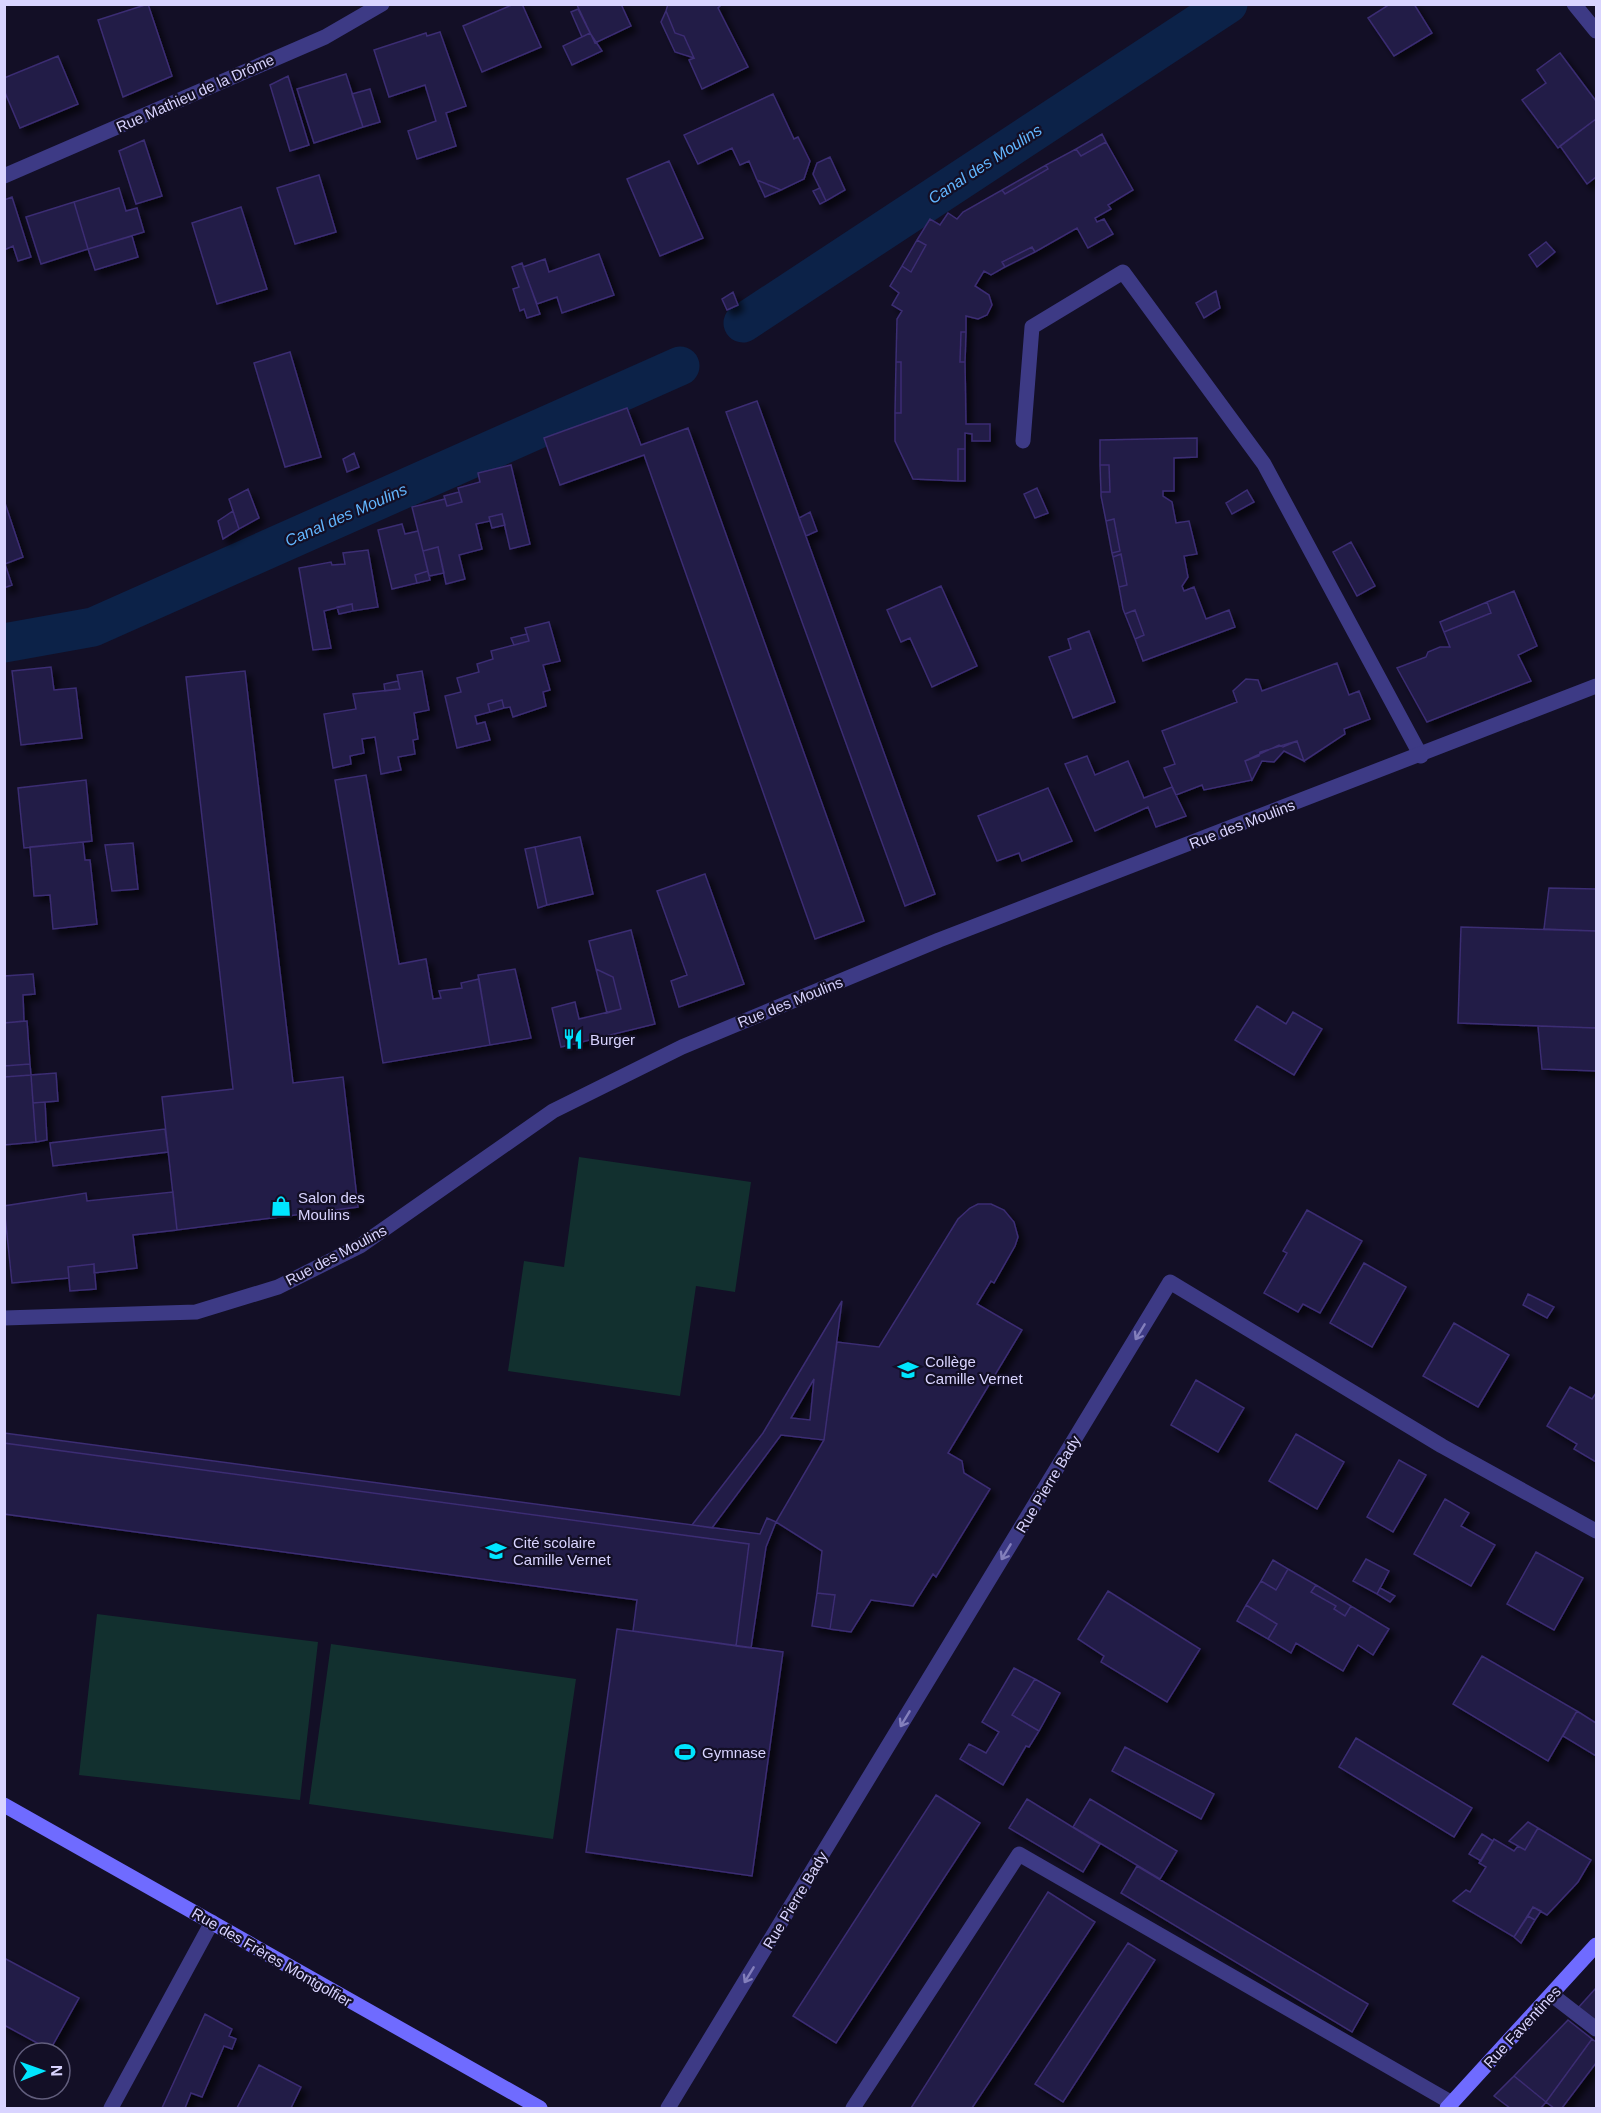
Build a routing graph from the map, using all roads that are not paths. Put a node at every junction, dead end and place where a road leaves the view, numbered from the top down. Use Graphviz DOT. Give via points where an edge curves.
graph roads {
  1 [pos="382,4"];
  2 [pos="1575,4"];
  3 [pos="1596,31"];
  4 [pos="4,176"];
  5 [pos="1023,441"];
  6 [pos="1596,687"];
  7 [pos="1421,756"];
  8 [pos="4,1318"];
  9 [pos="1596,1531"];
  10 [pos="4,1804"];
  11 [pos="212,1922"];
  12 [pos="1596,1945"];
  13 [pos="1552,1995"];
  14 [pos="1596,2029"];
  15 [pos="1449,2106"];
  16 [pos="111,2109"];
  17 [pos="540,2109"];
  18 [pos="668,2109"];
  19 [pos="853,2109"];
  1 -- 4 [label="street, Rue Mathieu de la Drôme" via="325,37"];
  2 -- 3 [label="street"];
  5 -- 7 [label="street" via="1032,327 1123,272 1264,464"];
  6 -- 7 [label="street, Rue des Moulins"];
  7 -- 8 [label="street, Rue des Moulins" via="939,940 682,1047 553,1111 360,1246 278,1287 196,1312"];
  9 -- 18 [label="street, Rue Pierre Bady, one-way" via="1442,1446 1170,1282"];
  10 -- 11 [label="street, Rue des Frères Montgolfier"];
  11 -- 16 [label="street"];
  11 -- 17 [label="street, Rue des Frères Montgolfier"];
  12 -- 13 [label="street, Rue Faventines"];
  13 -- 14 [label="street"];
  13 -- 15 [label="street, Rue Faventines"];
  15 -- 19 [label="street" via="1018,1854"];
}
